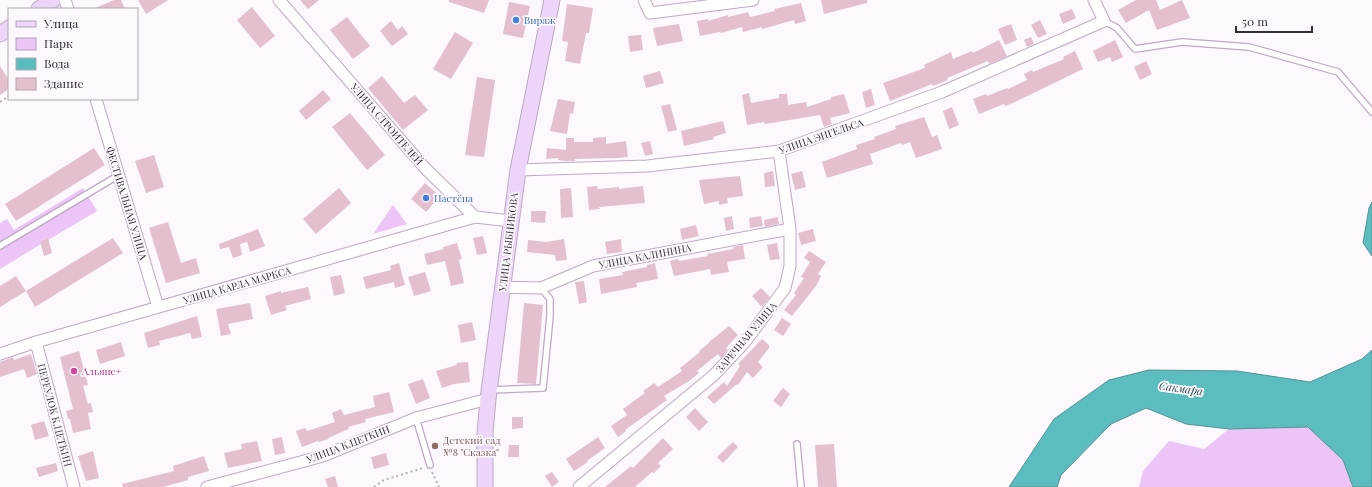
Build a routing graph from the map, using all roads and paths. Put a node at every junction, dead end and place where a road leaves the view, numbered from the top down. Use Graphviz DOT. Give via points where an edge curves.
graph roads {
  1 [pos="53,0"];
  2 [pos="279,0"];
  3 [pos="552,0"];
  4 [pos="644,0"];
  5 [pos="753,0"];
  6 [pos="1094,0"];
  7 [pos="41,8"];
  8 [pos="1104,20"];
  9 [pos="96,100"];
  10 [pos="1372,112"];
  11 [pos="779,151"];
  12 [pos="518,170"];
  13 [pos="119,175"];
  14 [pos="475,217"];
  15 [pos="511,221"];
  16 [pos="790,229"];
  17 [pos="0,246"];
  18 [pos="502,287"];
  19 [pos="541,288"];
  20 [pos="158,307"];
  21 [pos="36,342"];
  22 [pos="0,354"];
  23 [pos="489,395"];
  24 [pos="416,418"];
  25 [pos="797,444"];
  26 [pos="430,465"];
  27 [pos="74,487"];
  28 [pos="207,487"];
  29 [pos="374,487"];
  30 [pos="439,487"];
  31 [pos="485,487"];
  32 [pos="580,487"];
  33 [pos="801,487"];
  1 -- 7 [label="street"];
  2 -- 14 [label="street, УЛИЦА СТРОИТЕЛЕЙ" via="424,168"];
  3 -- 12 [label="street, УЛИЦА РЫБНИКОВА"];
  4 -- 5 [label="street" via="650,13"];
  6 -- 8 [label="street"];
  8 -- 10 [label="lane" via="1117,28 1136,49 1182,42 1249,47 1338,72"];
  8 -- 11 [label="street, УЛИЦА ЭНГЕЛЬСА" via="942,92"];
  9 -- 13 [label="street, ФЕСТИВАЛЬНАЯ УЛИЦА"];
  11 -- 12 [label="street, УЛИЦА ЭНГЕЛЬСА" via="647,166"];
  11 -- 16 [label="street, ЗАРЕЧНАЯ УЛИЦА"];
  12 -- 15 [label="street, УЛИЦА РЫБНИКОВА"];
  13 -- 17 [label="lane"];
  13 -- 20 [label="street, ФЕСТИВАЛЬНАЯ УЛИЦА"];
  14 -- 15 [label="street"];
  14 -- 20 [label="street, УЛИЦА КАРЛА МАРКСА"];
  15 -- 18 [label="street, УЛИЦА РЫБНИКОВА"];
  16 -- 19 [label="street, УЛИЦА КАЛИНИНА" via="593,266"];
  16 -- 32 [label="street, ЗАРЕЧНАЯ УЛИЦА" via="790,266 785,288 745,342 714,375"];
  18 -- 19 [label="street, УЛИЦА КАЛИНИНА"];
  18 -- 23 [label="street, УЛИЦА РЫБНИКОВА"];
  19 -- 23 [label="lane" via="550,299 543,388"];
  20 -- 21 [label="street, УЛИЦА КАРЛА МАРКСА"];
  21 -- 22 [label="street, УЛИЦА КАРЛА МАРКСА"];
  21 -- 27 [label="street, ПЕРЕУЛОК К.ЦЕТКИН"];
  23 -- 24 [label="street, УЛИЦА К.ЦЕТКИН"];
  23 -- 31 [label="street, УЛИЦА РЫБНИКОВА" via="484,433"];
  24 -- 26 [label="lane"];
  24 -- 28 [label="street, УЛИЦА К.ЦЕТКИН" via="323,456"];
  25 -- 33 [label="lane"];
  26 -- 29 [label="path" via="384,480"];
  26 -- 30 [label="path"];
}
